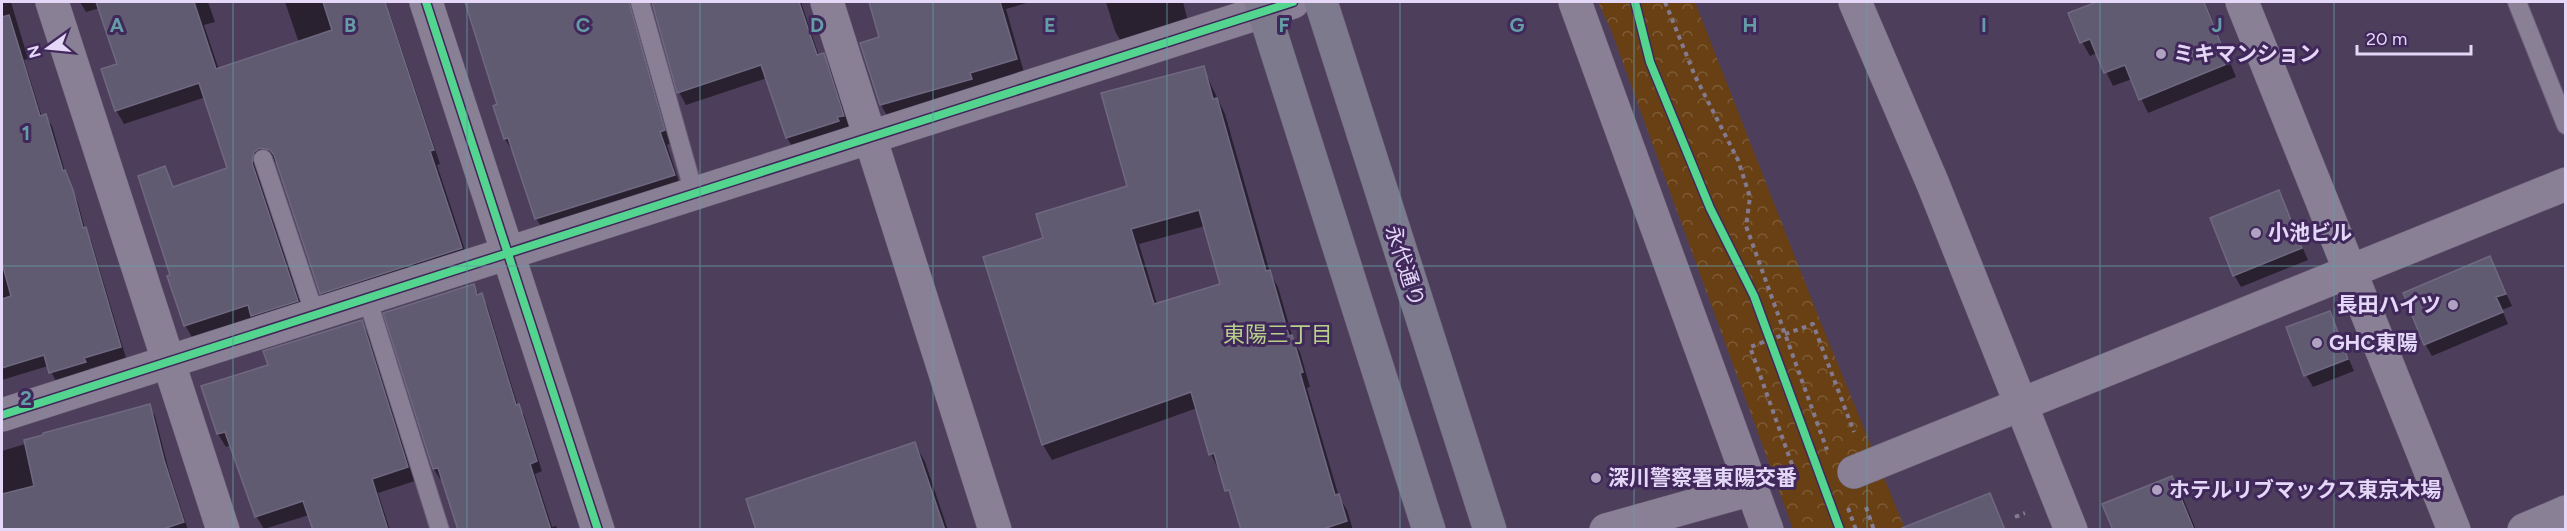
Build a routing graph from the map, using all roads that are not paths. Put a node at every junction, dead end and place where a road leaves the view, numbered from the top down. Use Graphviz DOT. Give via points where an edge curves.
graph roads {
  1 [pos="52,2"];
  2 [pos="426,2"];
  3 [pos="640,2"];
  4 [pos="827,2"];
  5 [pos="1320,2"];
  6 [pos="1575,2"];
  7 [pos="1855,2"];
  8 [pos="2517,2"];
  9 [pos="2246,3"];
  10 [pos="1273,5"];
  11 [pos="2565,125"];
  12 [pos="872,136"];
  13 [pos="264,159"];
  14 [pos="2565,184"];
  15 [pos="694,193"];
  16 [pos="507,253"];
  17 [pos="2350,270"];
  18 [pos="367,298"];
  19 [pos="315,315"];
  20 [pos="168,361"];
  21 [pos="2020,403"];
  22 [pos="2,415"];
  23 [pos="1849,472"];
  24 [pos="1752,489"];
  25 [pos="2565,512"];
  26 [pos="223,530"];
  27 [pos="440,530"];
  28 [pos="598,530"];
  29 [pos="995,530"];
  30 [pos="1429,530"];
  31 [pos="1490,530"];
  32 [pos="1606,530"];
  33 [pos="1767,530"];
  34 [pos="2071,530"];
  35 [pos="2454,530"];
  36 [pos="2524,530"];
  1 -- 20 [label="street"];
  2 -- 16 [label="street"];
  3 -- 15 [label="lane"];
  4 -- 12 [label="street"];
  5 -- 31 [label="main road, 永代通り"];
  6 -- 24 [label="street"];
  7 -- 21 [label="street"];
  8 -- 11 [label="lane"];
  9 -- 17 [label="street"];
  10 -- 12 [label="street"];
  10 -- 30 [label="main road"];
  12 -- 15 [label="street"];
  12 -- 29 [label="street"];
  13 -- 19 [label="lane"];
  14 -- 17 [label="street"];
  15 -- 16 [label="street"];
  16 -- 18 [label="street"];
  16 -- 28 [label="street"];
  17 -- 21 [label="street"];
  17 -- 35 [label="street"];
  18 -- 19 [label="street"];
  18 -- 27 [label="lane"];
  19 -- 20 [label="street"];
  20 -- 22 [label="street"];
  20 -- 26 [label="street"];
  21 -- 23 [label="street"];
  21 -- 34 [label="street"];
  24 -- 32 [label="street"];
  24 -- 33 [label="street"];
  25 -- 36 [label="street"];
}
